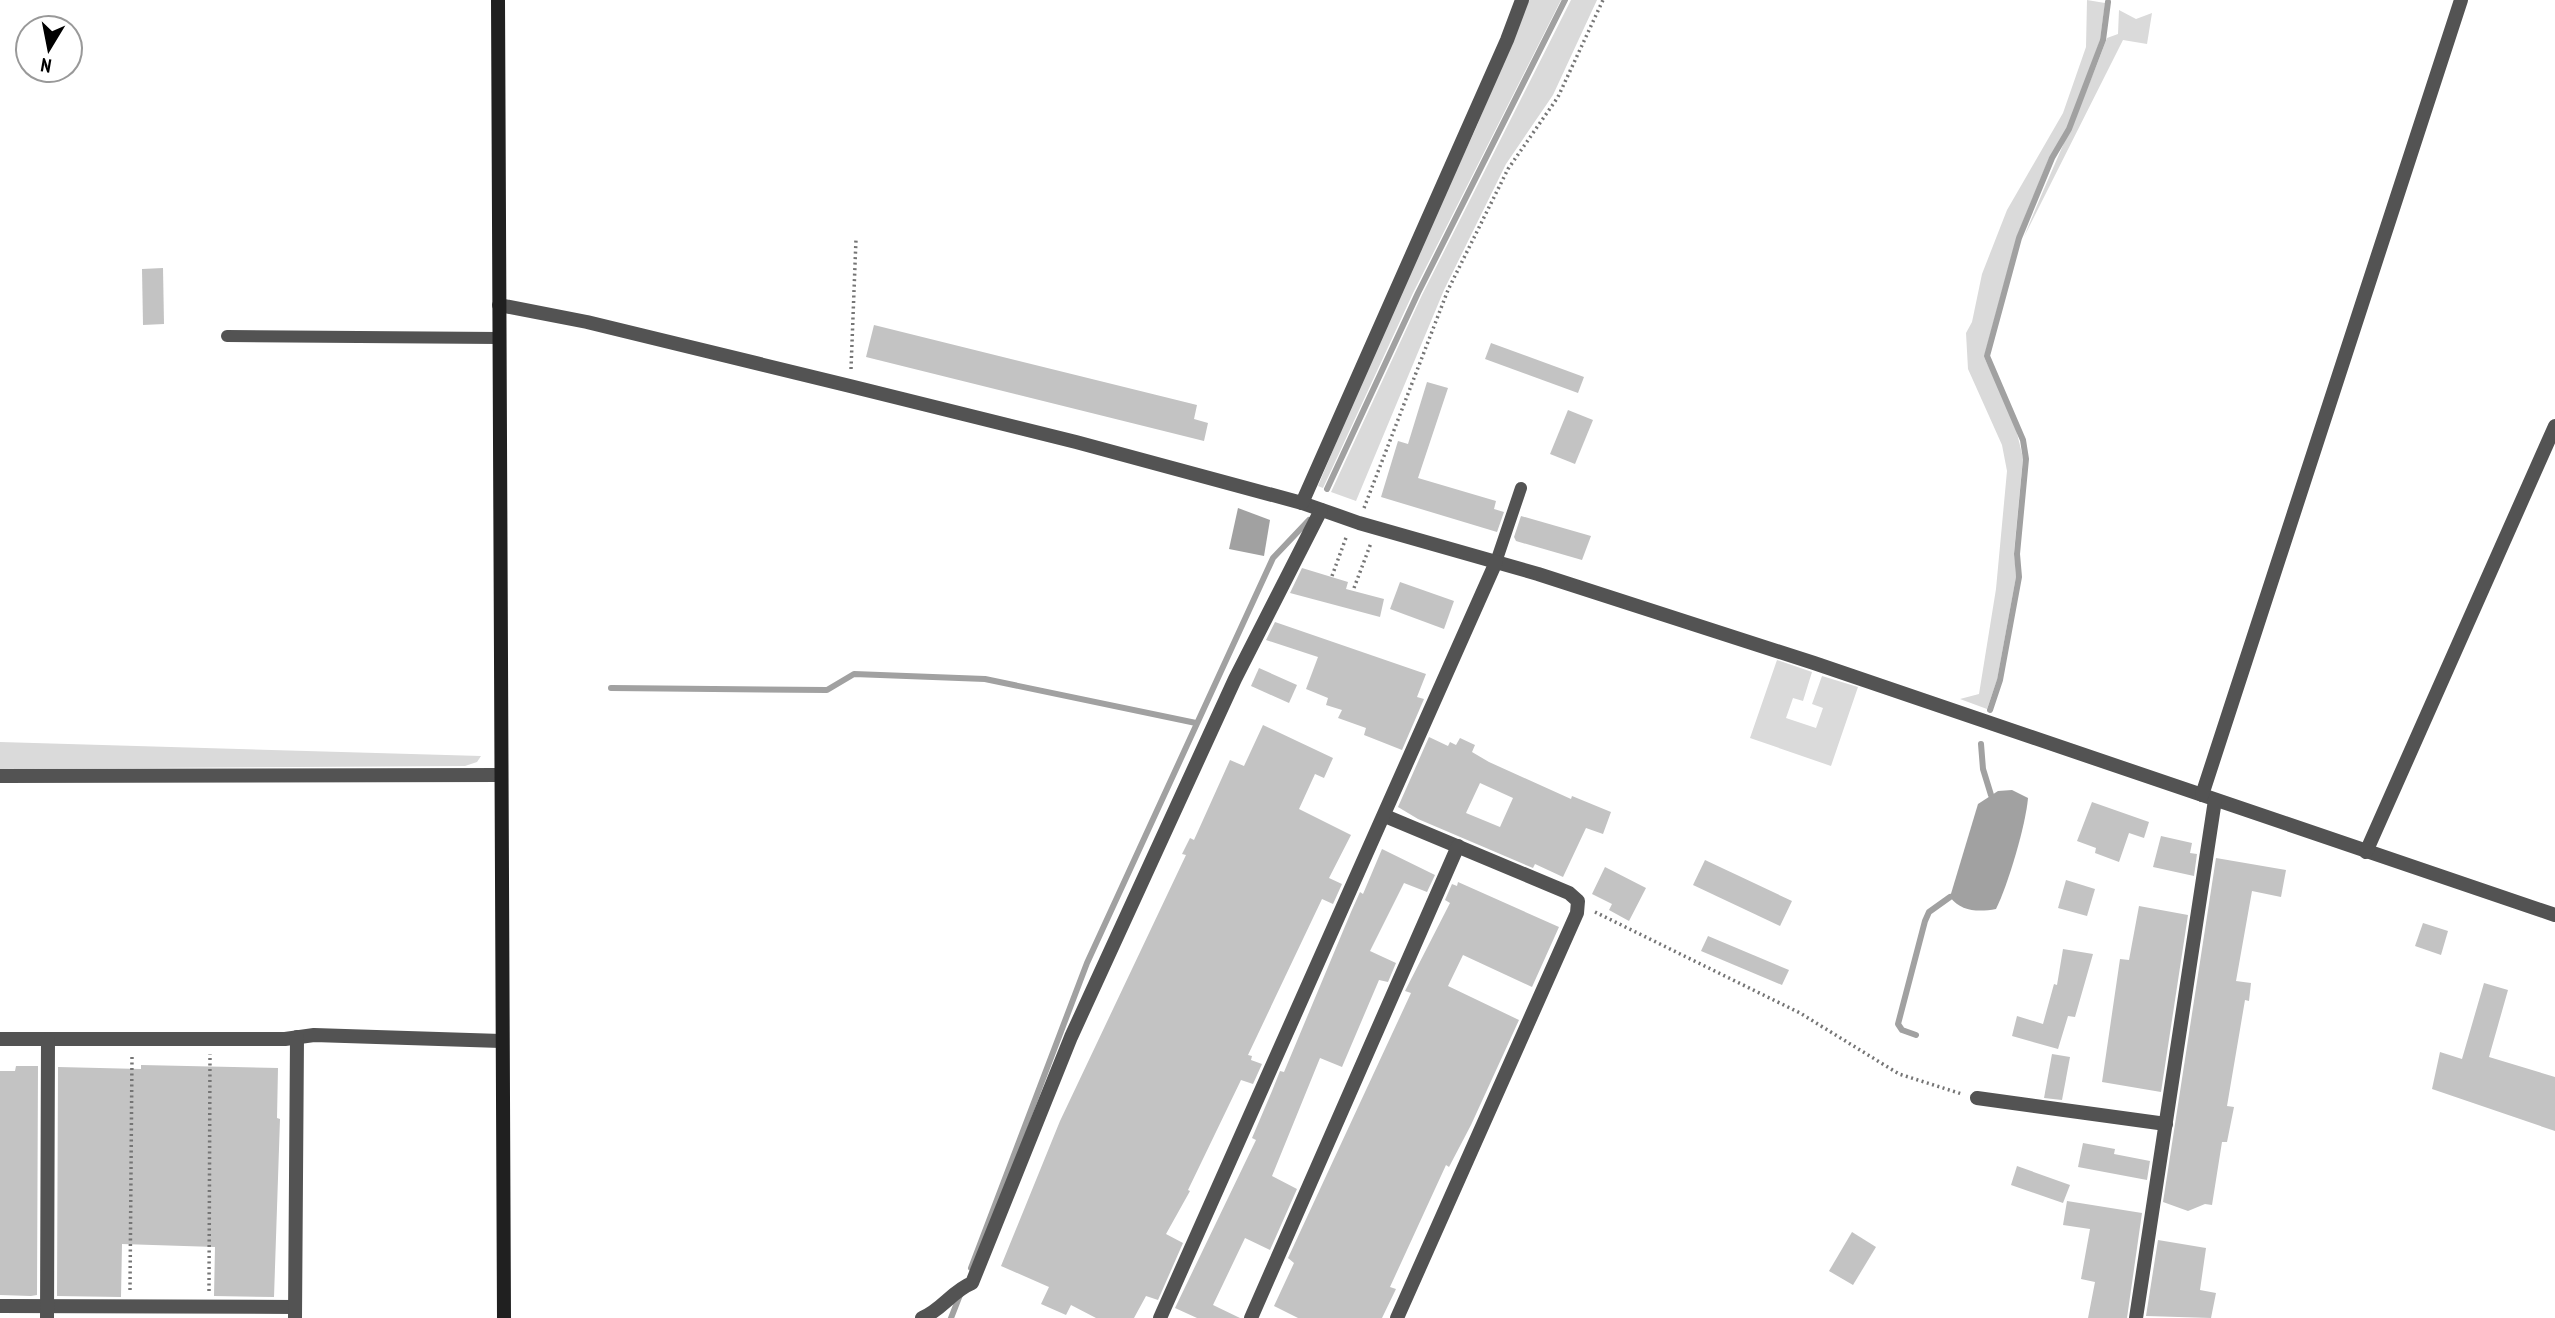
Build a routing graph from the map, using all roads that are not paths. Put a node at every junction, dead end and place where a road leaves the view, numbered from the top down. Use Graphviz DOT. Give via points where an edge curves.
graph roads {
  1 [pos="498,0"];
  2 [pos="1522,0"];
  3 [pos="2461,0"];
  4 [pos="499,305"];
  5 [pos="226,336"];
  6 [pos="499,338"];
  7 [pos="2555,426"];
  8 [pos="1521,488"];
  9 [pos="1302,503"];
  10 [pos="1321,510"];
  11 [pos="1496,562"];
  12 [pos="501,775"];
  13 [pos="0,776"];
  14 [pos="2208,798"];
  15 [pos="1385,817"];
  16 [pos="1458,846"];
  17 [pos="2366,852"];
  18 [pos="2555,915"];
  19 [pos="298,1037"];
  20 [pos="0,1039"];
  21 [pos="48,1040"];
  22 [pos="501,1041"];
  23 [pos="1978,1098"];
  24 [pos="2166,1124"];
  25 [pos="0,1306"];
  26 [pos="47,1312"];
  27 [pos="295,1313"];
  28 [pos="504,1318"];
  29 [pos="922,1318"];
  30 [pos="1160,1318"];
  31 [pos="1251,1318"];
  32 [pos="1396,1318"];
  33 [pos="2136,1318"];
  1 -- 4 [label="main road"];
  2 -- 9 [label="street"];
  3 -- 14 [label="street"];
  4 -- 6 [label="main road"];
  4 -- 9 [label="street" via="587,321"];
  5 -- 6 [label="lane"];
  6 -- 12 [label="main road"];
  7 -- 17 [label="street"];
  8 -- 11 [label="lane"];
  9 -- 10 [label="street"];
  10 -- 11 [label="street"];
  10 -- 29 [label="street" via="1241,666 1071,1037 972,1283 957,1289"];
  11 -- 14 [label="street" via="1814,663"];
  11 -- 15 [label="street"];
  12 -- 13 [label="street"];
  12 -- 22 [label="main road"];
  14 -- 17 [label="street"];
  14 -- 24 [label="street"];
  15 -- 16 [label="street"];
  15 -- 30 [label="street"];
  16 -- 31 [label="street"];
  16 -- 32 [label="street" via="1569,893 1578,901 1577,913"];
  17 -- 18 [label="street"];
  19 -- 21 [label="street"];
  19 -- 22 [label="street"];
  19 -- 27 [label="street"];
  20 -- 21 [label="street"];
  21 -- 26 [label="street"];
  22 -- 28 [label="main road"];
  23 -- 24 [label="street"];
  24 -- 33 [label="street"];
  25 -- 26 [label="street"];
  26 -- 27 [label="street" via="130,1306"];
}
